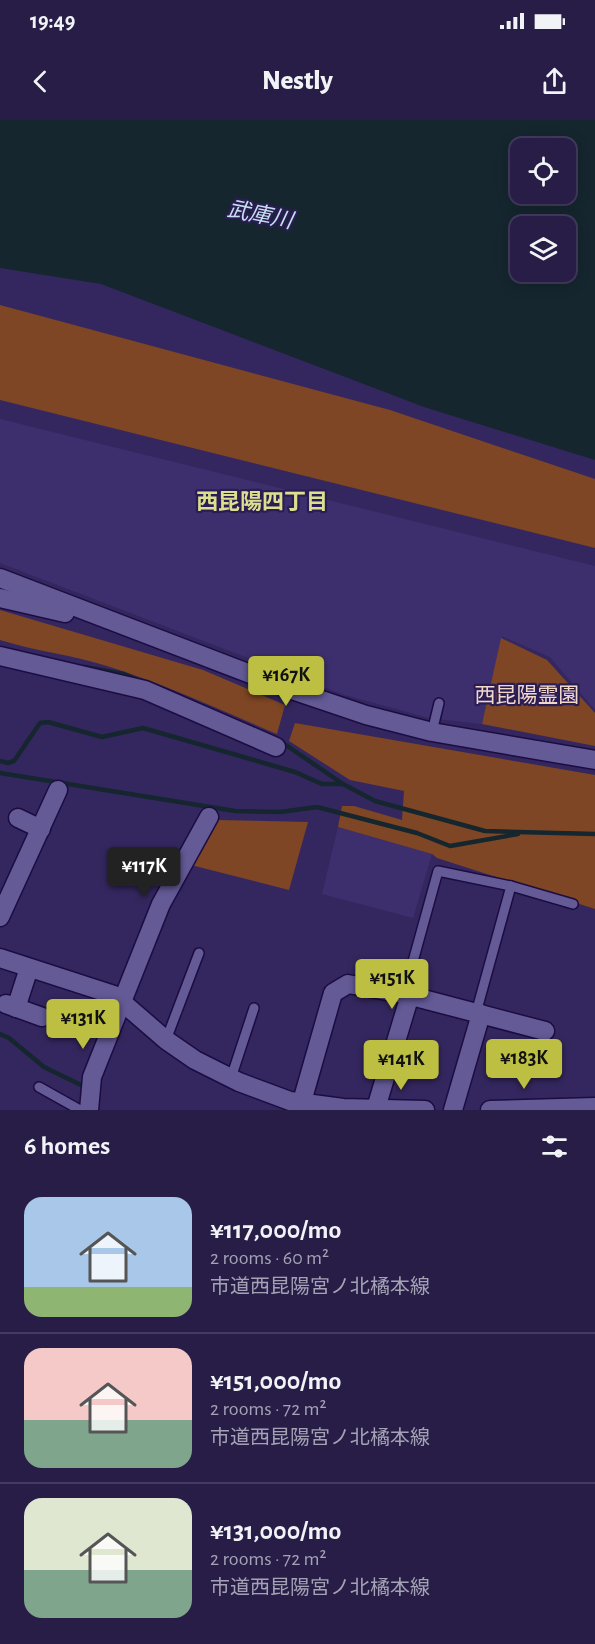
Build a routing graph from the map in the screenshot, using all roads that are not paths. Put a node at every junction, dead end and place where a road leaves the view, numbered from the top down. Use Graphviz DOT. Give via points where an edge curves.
graph roads {
  1 [pos="0,578"];
  2 [pos="0,598"];
  3 [pos="99,616"];
  4 [pos="0,656"];
  5 [pos="439,703"];
  6 [pos="432,732"];
  7 [pos="276,747"];
  8 [pos="595,760"];
  9 [pos="58,790"];
  10 [pos="209,817"];
  11 [pos="18,818"];
  12 [pos="41,829"];
  13 [pos="511,886"];
  14 [pos="573,904"];
  15 [pos="0,917"];
  16 [pos="199,953"];
  17 [pos="0,958"];
  18 [pos="29,968"];
  19 [pos="407,994"];
  20 [pos="122,1000"];
  21 [pos="254,1008"];
  22 [pos="478,1014"];
  23 [pos="42,1017"];
  24 [pos="545,1031"];
  25 [pos="166,1040"];
  26 [pos="231,1078"];
  27 [pos="39,1087"];
  28 [pos="301,1105"];
  29 [pos="595,1107"];
  30 [pos="376,1108"];
  31 [pos="80,1110"];
  32 [pos="88,1110"];
  33 [pos="425,1110"];
  34 [pos="453,1110"];
  35 [pos="490,1110"];
  1 -- 3 [label="street"];
  2 -- 3 [label="street" via="70,615"];
  3 -- 6 [label="street" via="292,690"];
  4 -- 7 [label="street" via="145,690"];
  5 -- 6 [label="lane"];
  6 -- 8 [label="street"];
  9 -- 12 [label="street"];
  10 -- 20 [label="street" via="161,904"];
  11 -- 12 [label="street"];
  12 -- 15 [label="street"];
  13 -- 14 [label="lane"];
  13 -- 19 [label="lane" via="438,871"];
  13 -- 22 [label="lane"];
  16 -- 25 [label="lane"];
  17 -- 18 [label="street"];
  18 -- 20 [label="street"];
  18 -- 23 [label="street" via="10,1006"];
  19 -- 22 [label="street"];
  19 -- 28 [label="street" via="348,984 333,993"];
  19 -- 30 [label="street"];
  20 -- 25 [label="street"];
  20 -- 32 [label="street" via="92,1077"];
  21 -- 26 [label="lane"];
  22 -- 24 [label="street"];
  22 -- 34 [label="street"];
  25 -- 26 [label="street"];
  26 -- 28 [label="street"];
  27 -- 31 [label="lane"];
  28 -- 30 [label="street"];
  29 -- 35 [label="street"];
  30 -- 33 [label="street"];
}
